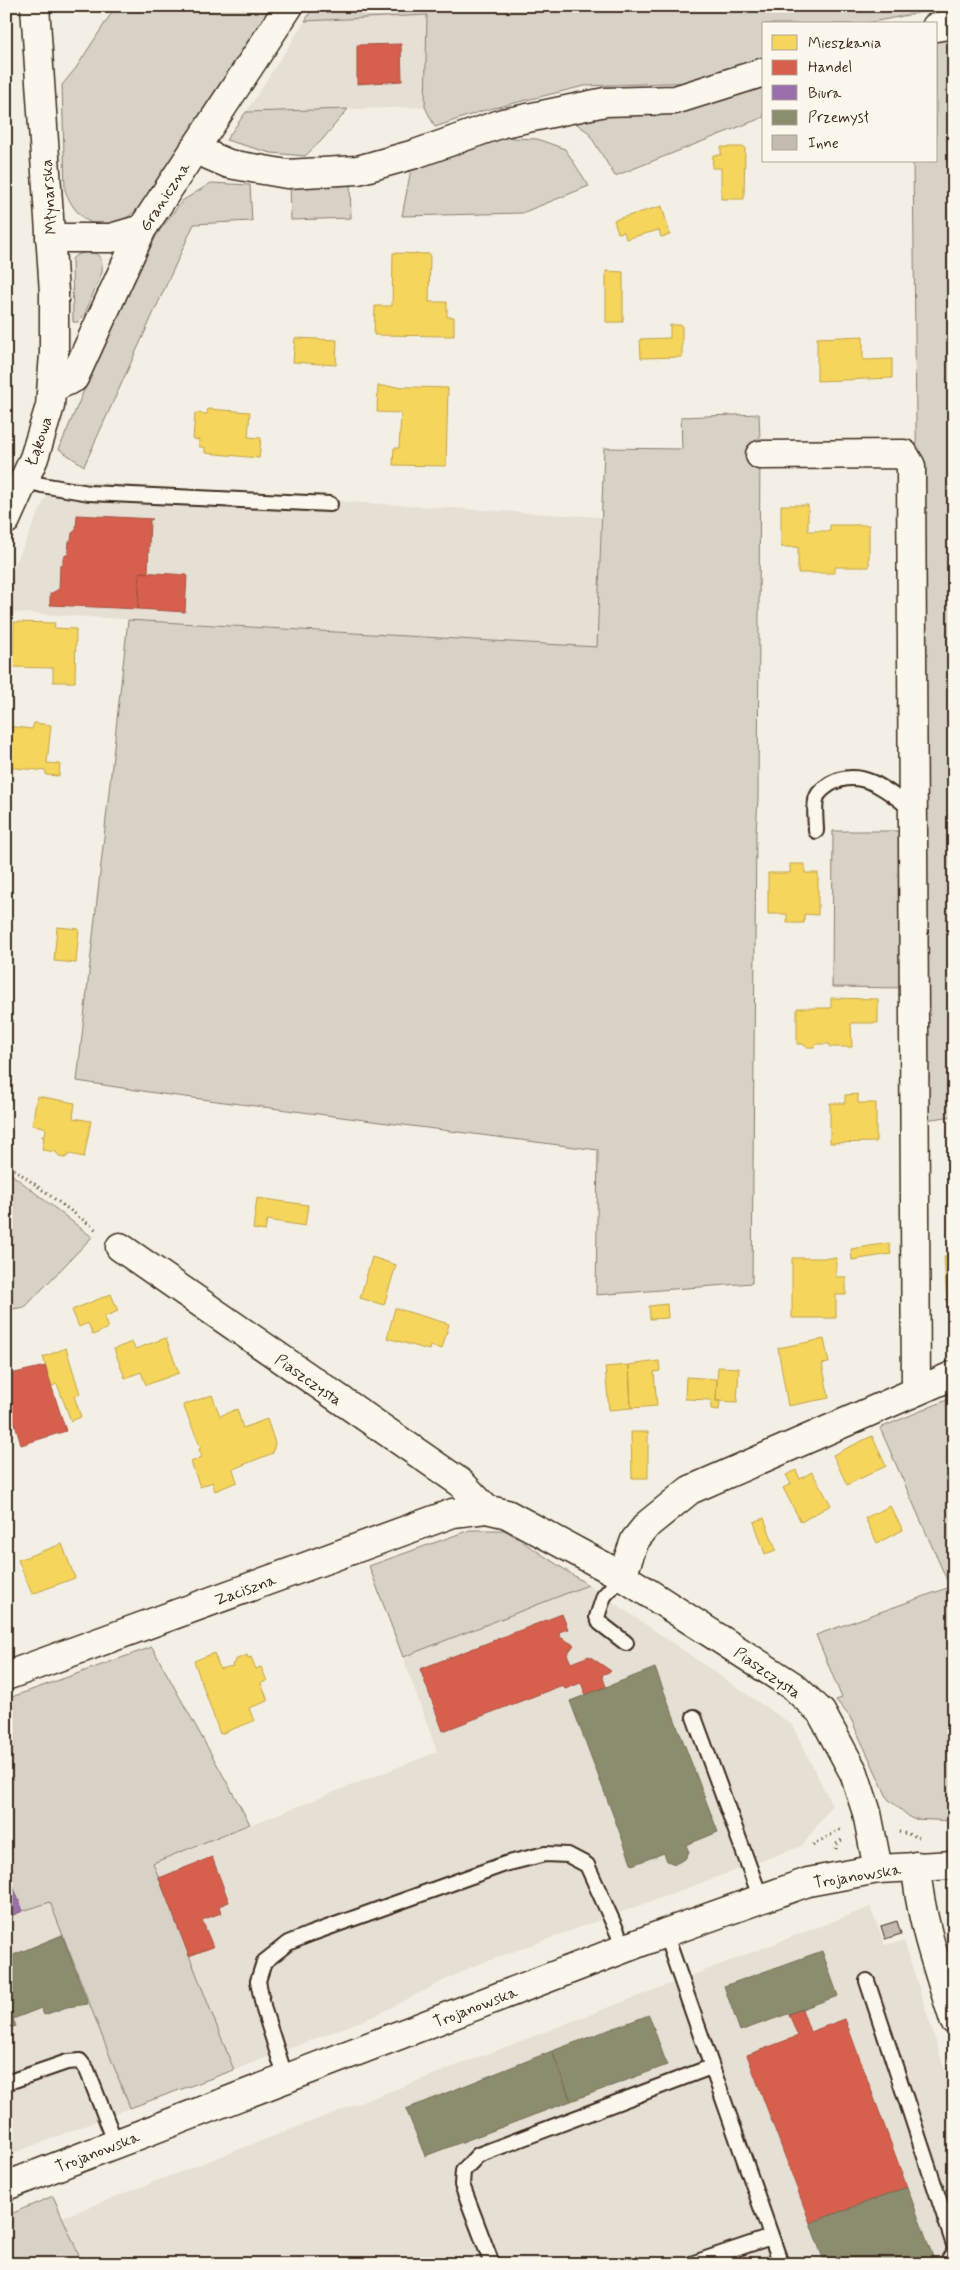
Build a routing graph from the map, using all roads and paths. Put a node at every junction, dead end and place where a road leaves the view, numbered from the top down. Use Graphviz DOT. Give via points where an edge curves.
graph roads {
  1 [pos="35,6"];
  2 [pos="289,6"];
  3 [pos="954,24"];
  4 [pos="938,27"];
  5 [pos="762,73"];
  6 [pos="194,149"];
  7 [pos="142,229"];
  8 [pos="50,238"];
  9 [pos="52,388"];
  10 [pos="760,455"];
  11 [pos="24,480"];
  12 [pos="330,504"];
  13 [pos="6,520"];
  14 [pos="913,810"];
  15 [pos="816,831"];
  16 [pos="6,1163"];
  17 [pos="120,1247"];
  18 [pos="954,1375"];
  19 [pos="916,1392"];
  20 [pos="486,1509"];
  21 [pos="622,1576"];
  22 [pos="626,1643"];
  23 [pos="6,1676"];
  24 [pos="694,1718"];
  25 [pos="954,1865"];
  26 [pos="916,1866"];
  27 [pos="878,1869"];
  28 [pos="761,1899"];
  29 [pos="665,1933"];
  30 [pos="625,1949"];
  31 [pos="868,1981"];
  32 [pos="954,2020"];
  33 [pos="711,2067"];
  34 [pos="286,2079"];
  35 [pos="6,2083"];
  36 [pos="116,2144"];
  37 [pos="6,2186"];
  38 [pos="771,2237"];
  39 [pos="954,2246"];
  40 [pos="954,2252"];
  41 [pos="492,2264"];
  42 [pos="691,2264"];
  43 [pos="780,2264"];
  44 [pos="946,2264"];
  1 -- 8 [label="street, Młynarska"];
  2 -- 6 [label="street, Graniczna"];
  3 -- 4 [label="street"];
  5 -- 6 [label="street" via="675,100 605,102 503,123 358,170 287,174 229,164"];
  6 -- 7 [label="street, Graniczna"];
  7 -- 8 [label="street" via="111,238"];
  7 -- 9 [label="street, Graniczna" via="74,378"];
  8 -- 9 [label="street, Młynarska" via="54,302"];
  9 -- 11 [label="street, Łąkowa" via="50,406"];
  10 -- 14 [label="street" via="904,454 911,466"];
  11 -- 12 [label="lane" via="89,493"];
  11 -- 13 [label="street, Łąkowa"];
  14 -- 15 [label="lane" via="884,787 865,779 837,780 820,792 816,799"];
  14 -- 19 [label="street"];
  16 -- 17 [label="path"];
  17 -- 20 [label="street, Piaszczysta" via="461,1484"];
  18 -- 19 [label="street"];
  19 -- 21 [label="street" via="690,1490 648,1524 634,1540"];
  20 -- 21 [label="street, Piaszczysta" via="507,1514"];
  20 -- 23 [label="street, Zaciszna" via="453,1513"];
  21 -- 22 [label="lane" via="604,1596 597,1617"];
  21 -- 27 [label="street, Piaszczysta" via="793,1686 820,1712 850,1765 864,1801"];
  24 -- 28 [label="lane"];
  25 -- 26 [label="street, Trojanowska"];
  26 -- 27 [label="street, Trojanowska"];
  26 -- 32 [label="street" via="918,1898"];
  27 -- 28 [label="street, Trojanowska" via="808,1882"];
  28 -- 29 [label="street, Trojanowska"];
  29 -- 30 [label="street, Trojanowska"];
  29 -- 33 [label="lane"];
  30 -- 34 [label="street, Trojanowska"];
  30 -- 34 [label="lane" via="587,1865 568,1855 545,1854 505,1864 310,1934 288,1943 264,1962 258,1981"];
  31 -- 39 [label="lane"];
  33 -- 38 [label="lane"];
  33 -- 41 [label="lane" via="478,2155 463,2171 462,2185"];
  34 -- 36 [label="street, Trojanowska"];
  35 -- 36 [label="lane" via="67,2062 80,2061 87,2070"];
  36 -- 37 [label="street, Trojanowska"];
  38 -- 42 [label="lane"];
  38 -- 43 [label="lane"];
  40 -- 44 [label="lane"];
}
